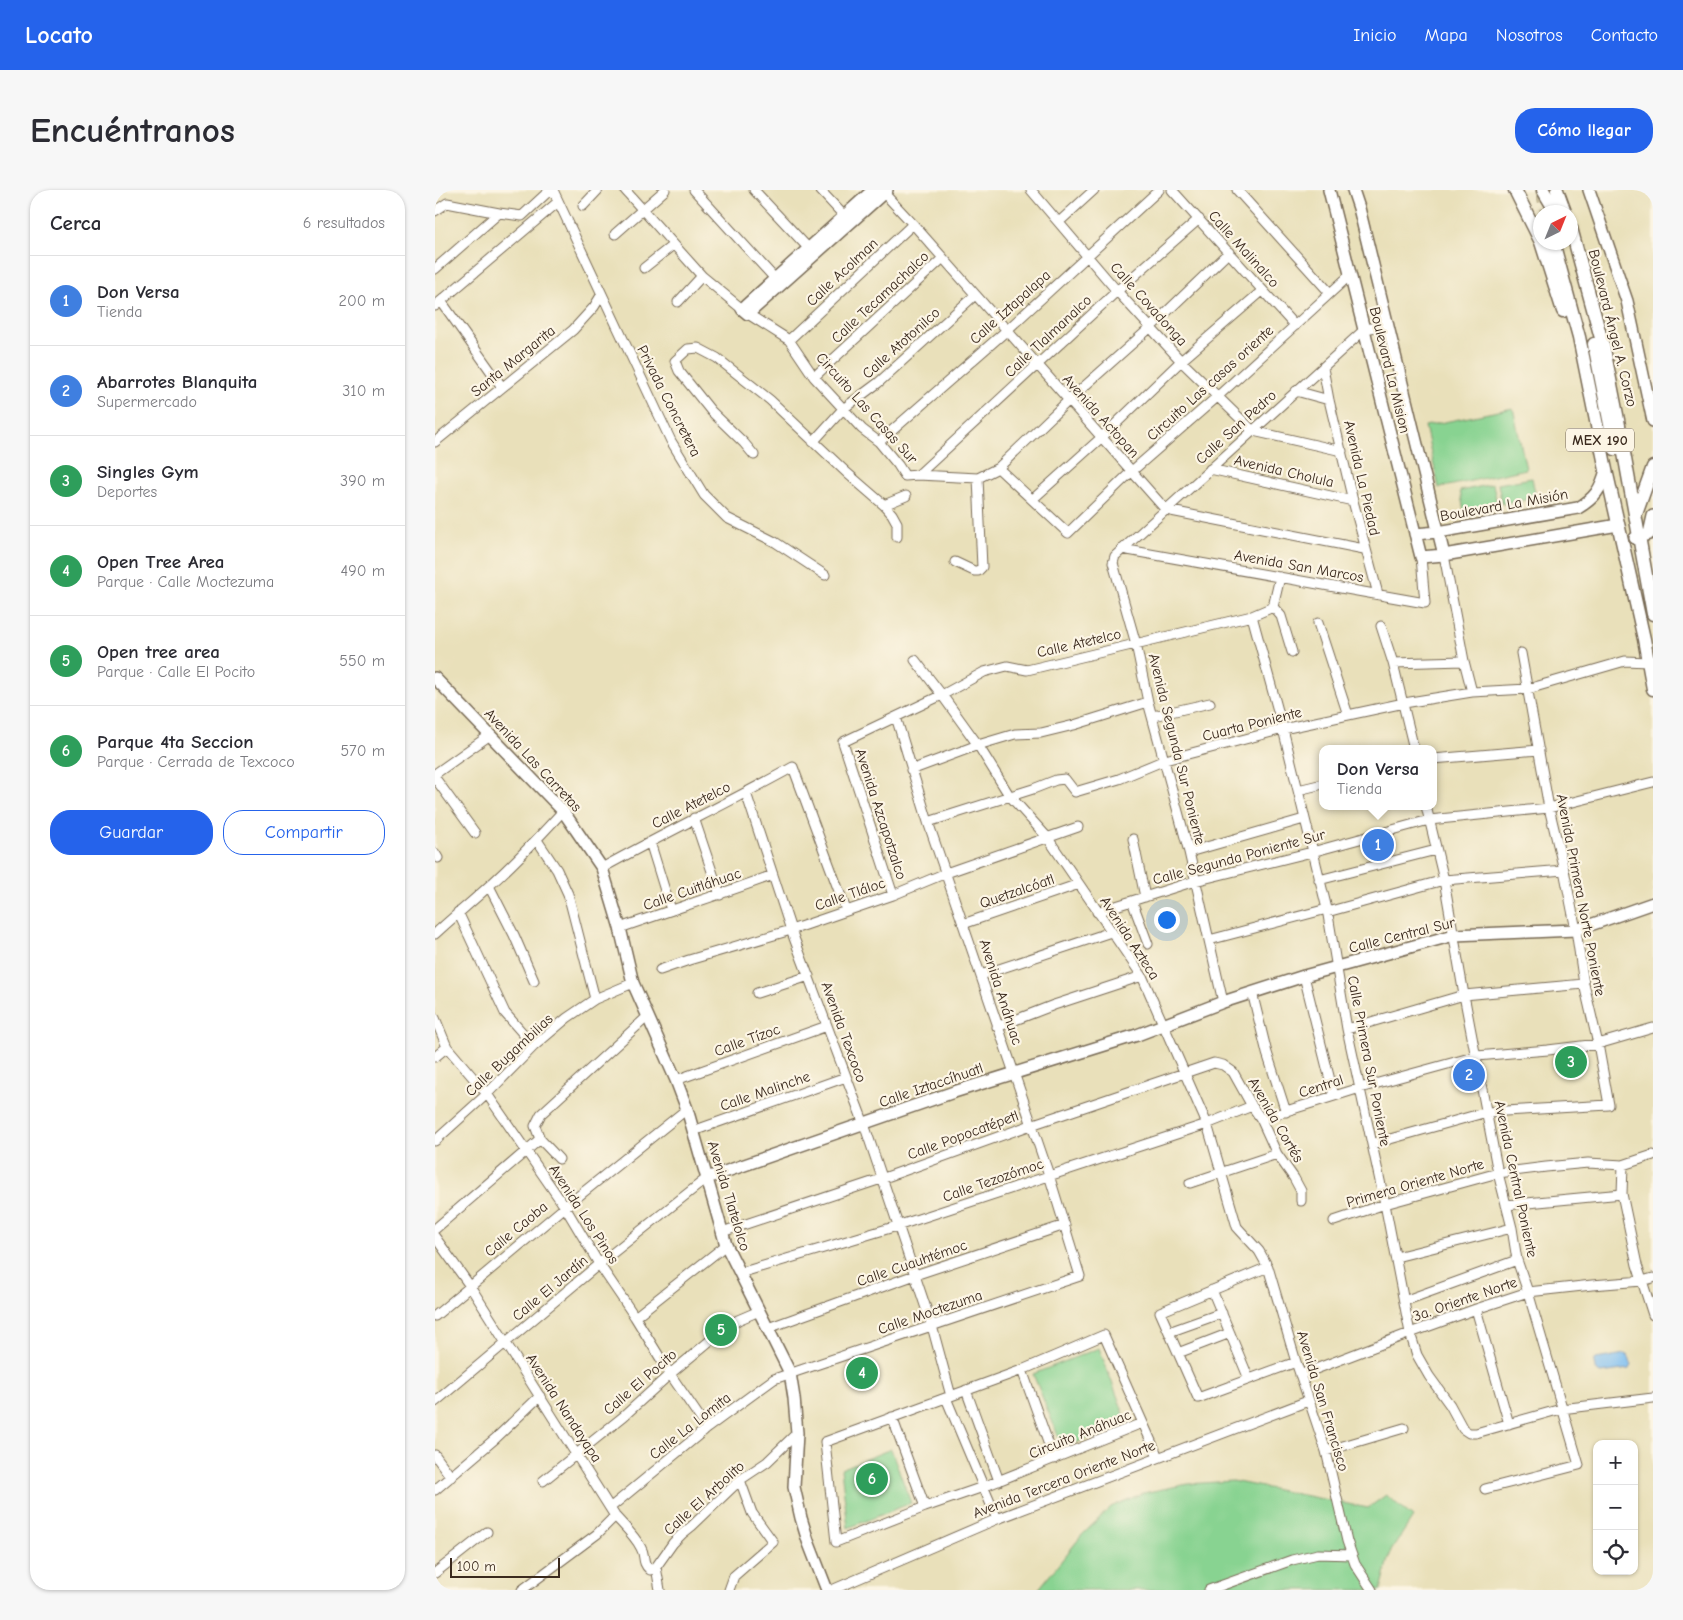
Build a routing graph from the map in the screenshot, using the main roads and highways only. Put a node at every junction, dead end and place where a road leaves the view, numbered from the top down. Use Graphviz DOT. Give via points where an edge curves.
graph roads {
  1 [pos="1515,190"];
  2 [pos="1543,190"];
  3 [pos="1557,190"];
  4 [pos="1553,205"];
  5 [pos="1562,205"];
  6 [pos="1533,226"];
  7 [pos="1543,250"];
  8 [pos="1555,250"];
  9 [pos="1570,250"];
  10 [pos="1577,250"];
  11 [pos="1595,416"];
  12 [pos="1653,467"];
  13 [pos="1635,529"];
  14 [pos="1653,614"];
  15 [pos="1653,620"];
  16 [pos="1653,689"];
  1 -- 6 [label="main road"];
  2 -- 4 [label="main road"];
  3 -- 5 [label="main road"];
  7 -- 11 [label="main road"];
  8 -- 11 [label="main road, MEX 190" via="1579,337"];
  9 -- 13 [label="main road, MEX 190"];
  10 -- 13 [label="main road, Boulevard Ángel A. Corzo / MEX 190" via="1604,349"];
  11 -- 16 [label="main road, MEX 190"];
  12 -- 13 [label="main road"];
  13 -- 14 [label="main road, Boulevard Ángel A. Corzo / MEX 190"];
  13 -- 15 [label="main road, MEX 190"];
}
